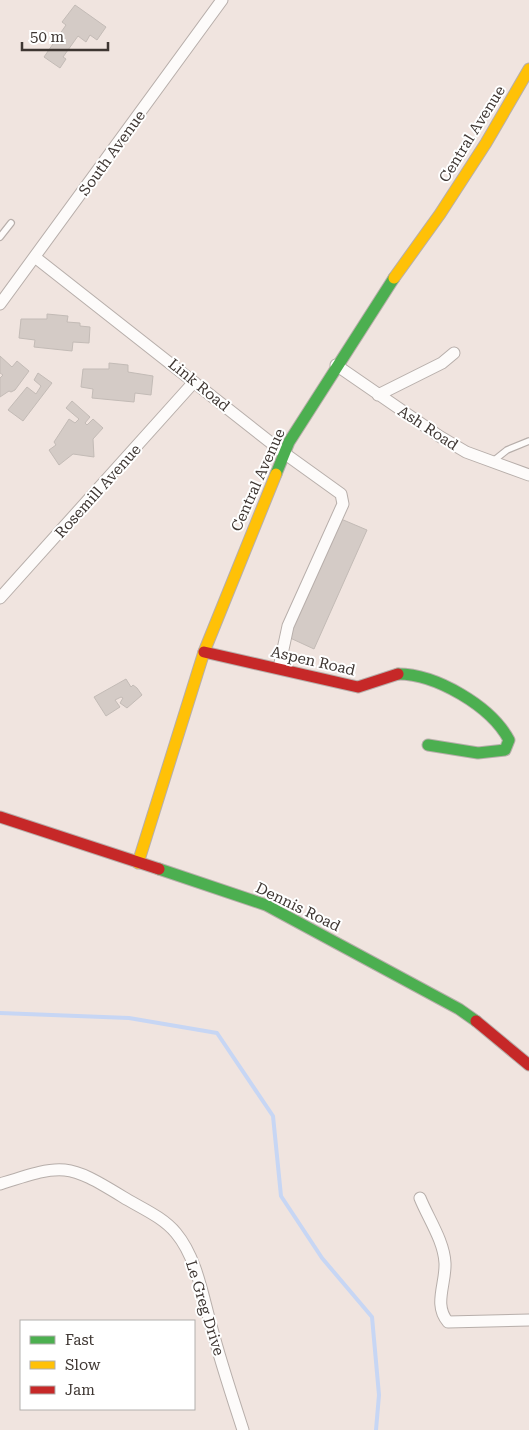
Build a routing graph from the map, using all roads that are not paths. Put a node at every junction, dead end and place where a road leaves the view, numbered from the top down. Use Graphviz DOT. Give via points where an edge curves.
graph roads {
  1 [pos="222,0"];
  2 [pos="529,69"];
  3 [pos="524,89"];
  4 [pos="11,223"];
  5 [pos="0,237"];
  6 [pos="36,258"];
  7 [pos="0,304"];
  8 [pos="454,353"];
  9 [pos="336,365"];
  10 [pos="194,382"];
  11 [pos="378,395"];
  12 [pos="529,441"];
  13 [pos="284,453"];
  14 [pos="491,462"];
  15 [pos="529,475"];
  16 [pos="0,598"];
  17 [pos="204,652"];
  18 [pos="279,668"];
  19 [pos="428,745"];
  20 [pos="0,817"];
  21 [pos="138,863"];
  22 [pos="529,1065"];
  23 [pos="0,1184"];
  24 [pos="420,1198"];
  25 [pos="529,1320"];
  26 [pos="242,1430"];
  1 -- 6 [label="street, South Avenue"];
  2 -- 3 [label="street, Central Avenue"];
  3 -- 9 [label="street, Central Avenue"];
  4 -- 5 [label="lane"];
  6 -- 7 [label="street, South Avenue"];
  6 -- 10 [label="street, Link Road"];
  8 -- 11 [label="street" via="442,363"];
  9 -- 11 [label="street, Ash Road"];
  9 -- 13 [label="street, Central Avenue"];
  10 -- 13 [label="street, Link Road"];
  10 -- 16 [label="street, Rosemill Avenue"];
  11 -- 14 [label="street, Ash Road" via="439,436"];
  12 -- 14 [label="lane" via="507,450"];
  13 -- 17 [label="street, Central Avenue"];
  13 -- 18 [label="street, Link Road" via="341,494 343,504 288,626"];
  14 -- 15 [label="street, Ash Road"];
  17 -- 18 [label="street, Aspen Road"];
  17 -- 21 [label="street, Central Avenue"];
  18 -- 19 [label="street, Aspen Road" via="358,687 395,673 412,675 461,693 477,703 499,722 510,740 500,753"];
  20 -- 21 [label="street, Dennis Road"];
  21 -- 22 [label="street, Dennis Road" via="266,905 444,1000 482,1025"];
  23 -- 26 [label="street, Le Greg Drive" via="44,1170 73,1170 87,1175 158,1218 175,1232 185,1246 195,1271"];
  24 -- 25 [label="street" via="445,1260 445,1279 439,1305 448,1322"];
}
